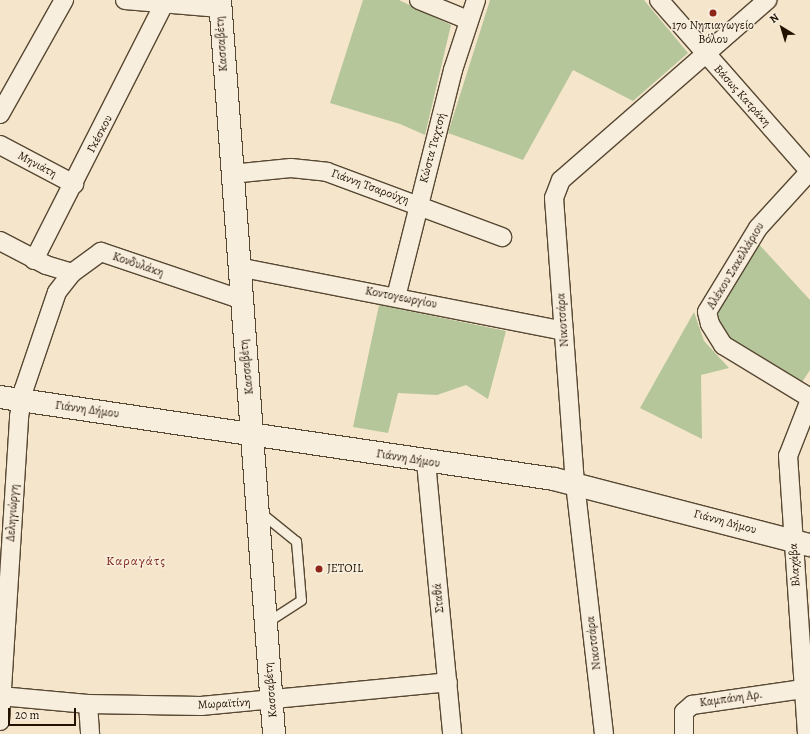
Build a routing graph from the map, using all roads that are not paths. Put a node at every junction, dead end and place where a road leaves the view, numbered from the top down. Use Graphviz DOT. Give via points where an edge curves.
graph roads {
  1 [pos="64,0"];
  2 [pos="125,0"];
  3 [pos="418,0"];
  4 [pos="476,0"];
  5 [pos="659,0"];
  6 [pos="767,0"];
  7 [pos="220,4"];
  8 [pos="163,6"];
  9 [pos="468,20"];
  10 [pos="706,54"];
  11 [pos="0,114"];
  12 [pos="0,145"];
  13 [pos="810,172"];
  14 [pos="231,174"];
  15 [pos="74,184"];
  16 [pos="418,204"];
  17 [pos="502,238"];
  18 [pos="0,241"];
  19 [pos="34,260"];
  20 [pos="238,268"];
  21 [pos="72,273"];
  22 [pos="396,297"];
  23 [pos="240,299"];
  24 [pos="564,331"];
  25 [pos="0,397"];
  26 [pos="810,399"];
  27 [pos="22,400"];
  28 [pos="253,433"];
  29 [pos="426,462"];
  30 [pos="576,484"];
  31 [pos="258,510"];
  32 [pos="802,542"];
  33 [pos="265,623"];
  34 [pos="448,682"];
  35 [pos="803,690"];
  36 [pos="1,696"];
  37 [pos="272,702"];
  38 [pos="88,704"];
  39 [pos="0,721"];
  40 [pos="90,734"];
  41 [pos="274,734"];
  42 [pos="452,734"];
  43 [pos="604,734"];
  44 [pos="684,734"];
  45 [pos="807,734"];
  1 -- 11 [label="street"];
  2 -- 8 [label="street"];
  3 -- 9 [label="street"];
  4 -- 9 [label="street, Κώστα Ταχτσή"];
  5 -- 10 [label="street, Βάσως Κατράκη"];
  6 -- 10 [label="street, Νικοτσάρα"];
  7 -- 8 [label="street"];
  7 -- 14 [label="street, Κασσαβέτη"];
  8 -- 15 [label="street, Γκέσκου"];
  9 -- 16 [label="street, Κώστα Ταχτσή"];
  10 -- 13 [label="street, Βάσως Κατράκη"];
  10 -- 24 [label="street, Νικοτσάρα" via="560,180 554,198"];
  12 -- 15 [label="street, Μηνιάτη"];
  13 -- 26 [label="street, Αλέκου Σακελλάριου" via="758,228 707,312 710,324 723,345"];
  14 -- 16 [label="street, Γιάννη Τσαρούχη" via="291,168 328,172"];
  14 -- 20 [label="street, Κασσαβέτη"];
  15 -- 19 [label="street, Γκέσκου"];
  16 -- 17 [label="street, Γιάννη Τσαρούχη"];
  16 -- 22 [label="street, Κώστα Ταχτσή"];
  18 -- 19 [label="street"];
  19 -- 21 [label="street"];
  20 -- 22 [label="street, Κοντογεωργίου"];
  20 -- 23 [label="street, Κασσαβέτη"];
  21 -- 23 [label="street, Κονδυλάκη" via="101,252"];
  21 -- 27 [label="street" via="57,292"];
  22 -- 24 [label="street, Κοντογεωργίου"];
  23 -- 28 [label="street, Κασσαβέτη"];
  24 -- 30 [label="street, Νικοτσάρα"];
  25 -- 27 [label="street, Γιάννη Δήμου"];
  26 -- 32 [label="street, Βλαχάβα" via="788,456"];
  27 -- 28 [label="street, Γιάννη Δήμου"];
  27 -- 36 [label="street, Δεληγιώργη"];
  28 -- 29 [label="street, Γιάννη Δήμου"];
  28 -- 31 [label="street, Κασσαβέτη"];
  29 -- 30 [label="street, Γιάννη Δήμου"];
  29 -- 34 [label="street, Σταθά"];
  30 -- 32 [label="street, Γιάννη Δήμου"];
  30 -- 43 [label="street, Νικοτσάρα"];
  31 -- 33 [label="street, Κασσαβέτη"];
  31 -- 33 [label="lane" via="296,541 301,600"];
  32 -- 35 [label="street, Βλαχάβα"];
  33 -- 37 [label="street, Κασσαβέτη"];
  34 -- 37 [label="street, Μωραϊτίνη"];
  34 -- 42 [label="street, Σταθά"];
  35 -- 44 [label="street, Καμπάνη Αρ." via="692,705 684,712"];
  35 -- 45 [label="street, Βλαχάβα"];
  36 -- 38 [label="street, Μωραϊτίνη"];
  36 -- 39 [label="street, Δεληγιώργη"];
  37 -- 38 [label="street, Μωραϊτίνη" via="201,706"];
  37 -- 41 [label="street, Κασσαβέτη"];
  38 -- 40 [label="street"];
}
